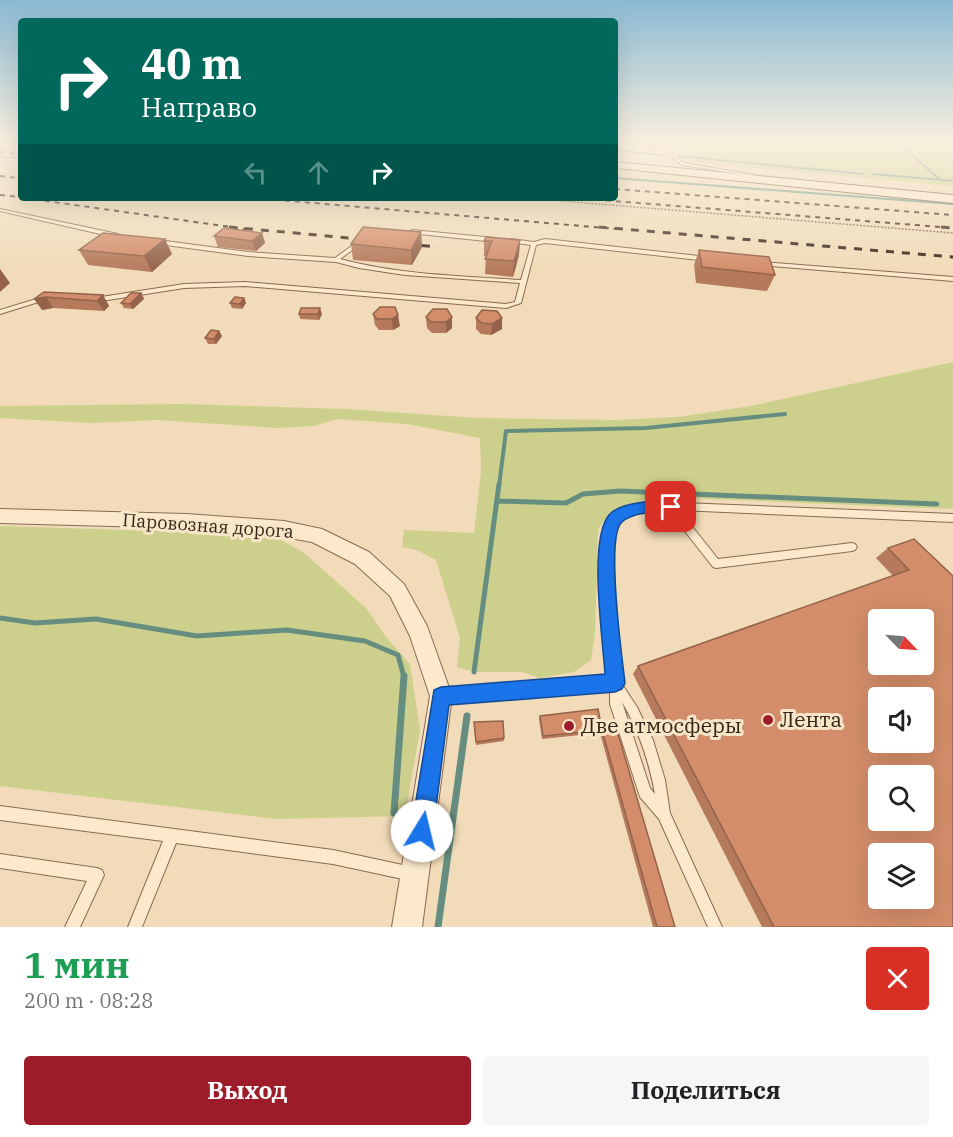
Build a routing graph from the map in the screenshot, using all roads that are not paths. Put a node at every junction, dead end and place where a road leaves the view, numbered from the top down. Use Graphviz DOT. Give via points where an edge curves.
graph roads {
  1 [pos="826,186"];
  2 [pos="878,186"];
  3 [pos="953,193"];
  4 [pos="953,199"];
  5 [pos="0,210"];
  6 [pos="406,231"];
  7 [pos="122,237"];
  8 [pos="363,240"];
  9 [pos="156,242"];
  10 [pos="534,244"];
  11 [pos="336,260"];
  12 [pos="721,260"];
  13 [pos="756,264"];
  14 [pos="953,279"];
  15 [pos="524,282"];
  16 [pos="55,299"];
  17 [pos="85,300"];
  18 [pos="0,312"];
  19 [pos="671,507"];
  20 [pos="0,516"];
  21 [pos="953,518"];
  22 [pos="852,547"];
  23 [pos="615,683"];
  24 [pos="441,696"];
  25 [pos="0,813"];
  26 [pos="664,814"];
  27 [pos="172,836"];
  28 [pos="0,861"];
  29 [pos="416,874"];
  30 [pos="72,927"];
  31 [pos="135,927"];
  32 [pos="407,927"];
  33 [pos="715,927"];
  1 -- 4 [label="main road"];
  2 -- 3 [label="main road"];
  5 -- 7 [label="lane"];
  6 -- 10 [label="lane"];
  8 -- 11 [label="lane"];
  9 -- 11 [label="lane"];
  10 -- 12 [label="lane"];
  10 -- 15 [label="lane"];
  11 -- 15 [label="lane" via="366,268"];
  13 -- 14 [label="lane"];
  15 -- 17 [label="lane" via="518,303 506,306 245,284 184,286"];
  16 -- 18 [label="lane" via="45,298"];
  19 -- 21 [label="lane"];
  19 -- 22 [label="lane" via="716,564"];
  19 -- 23 [label="lane" via="626,512 615,518 607,535 606,573"];
  20 -- 24 [label="street, Паровозная дорога" via="186,521 315,535 362,558 397,590 420,633"];
  23 -- 24 [label="lane"];
  23 -- 26 [label="lane" via="630,702 659,777"];
  23 -- 26 [label="lane" via="616,704 645,792"];
  24 -- 29 [label="street"];
  25 -- 27 [label="lane"];
  26 -- 33 [label="lane"];
  27 -- 29 [label="lane" via="333,857"];
  27 -- 31 [label="lane"];
  28 -- 30 [label="lane" via="97,875"];
  29 -- 32 [label="street"];
}
